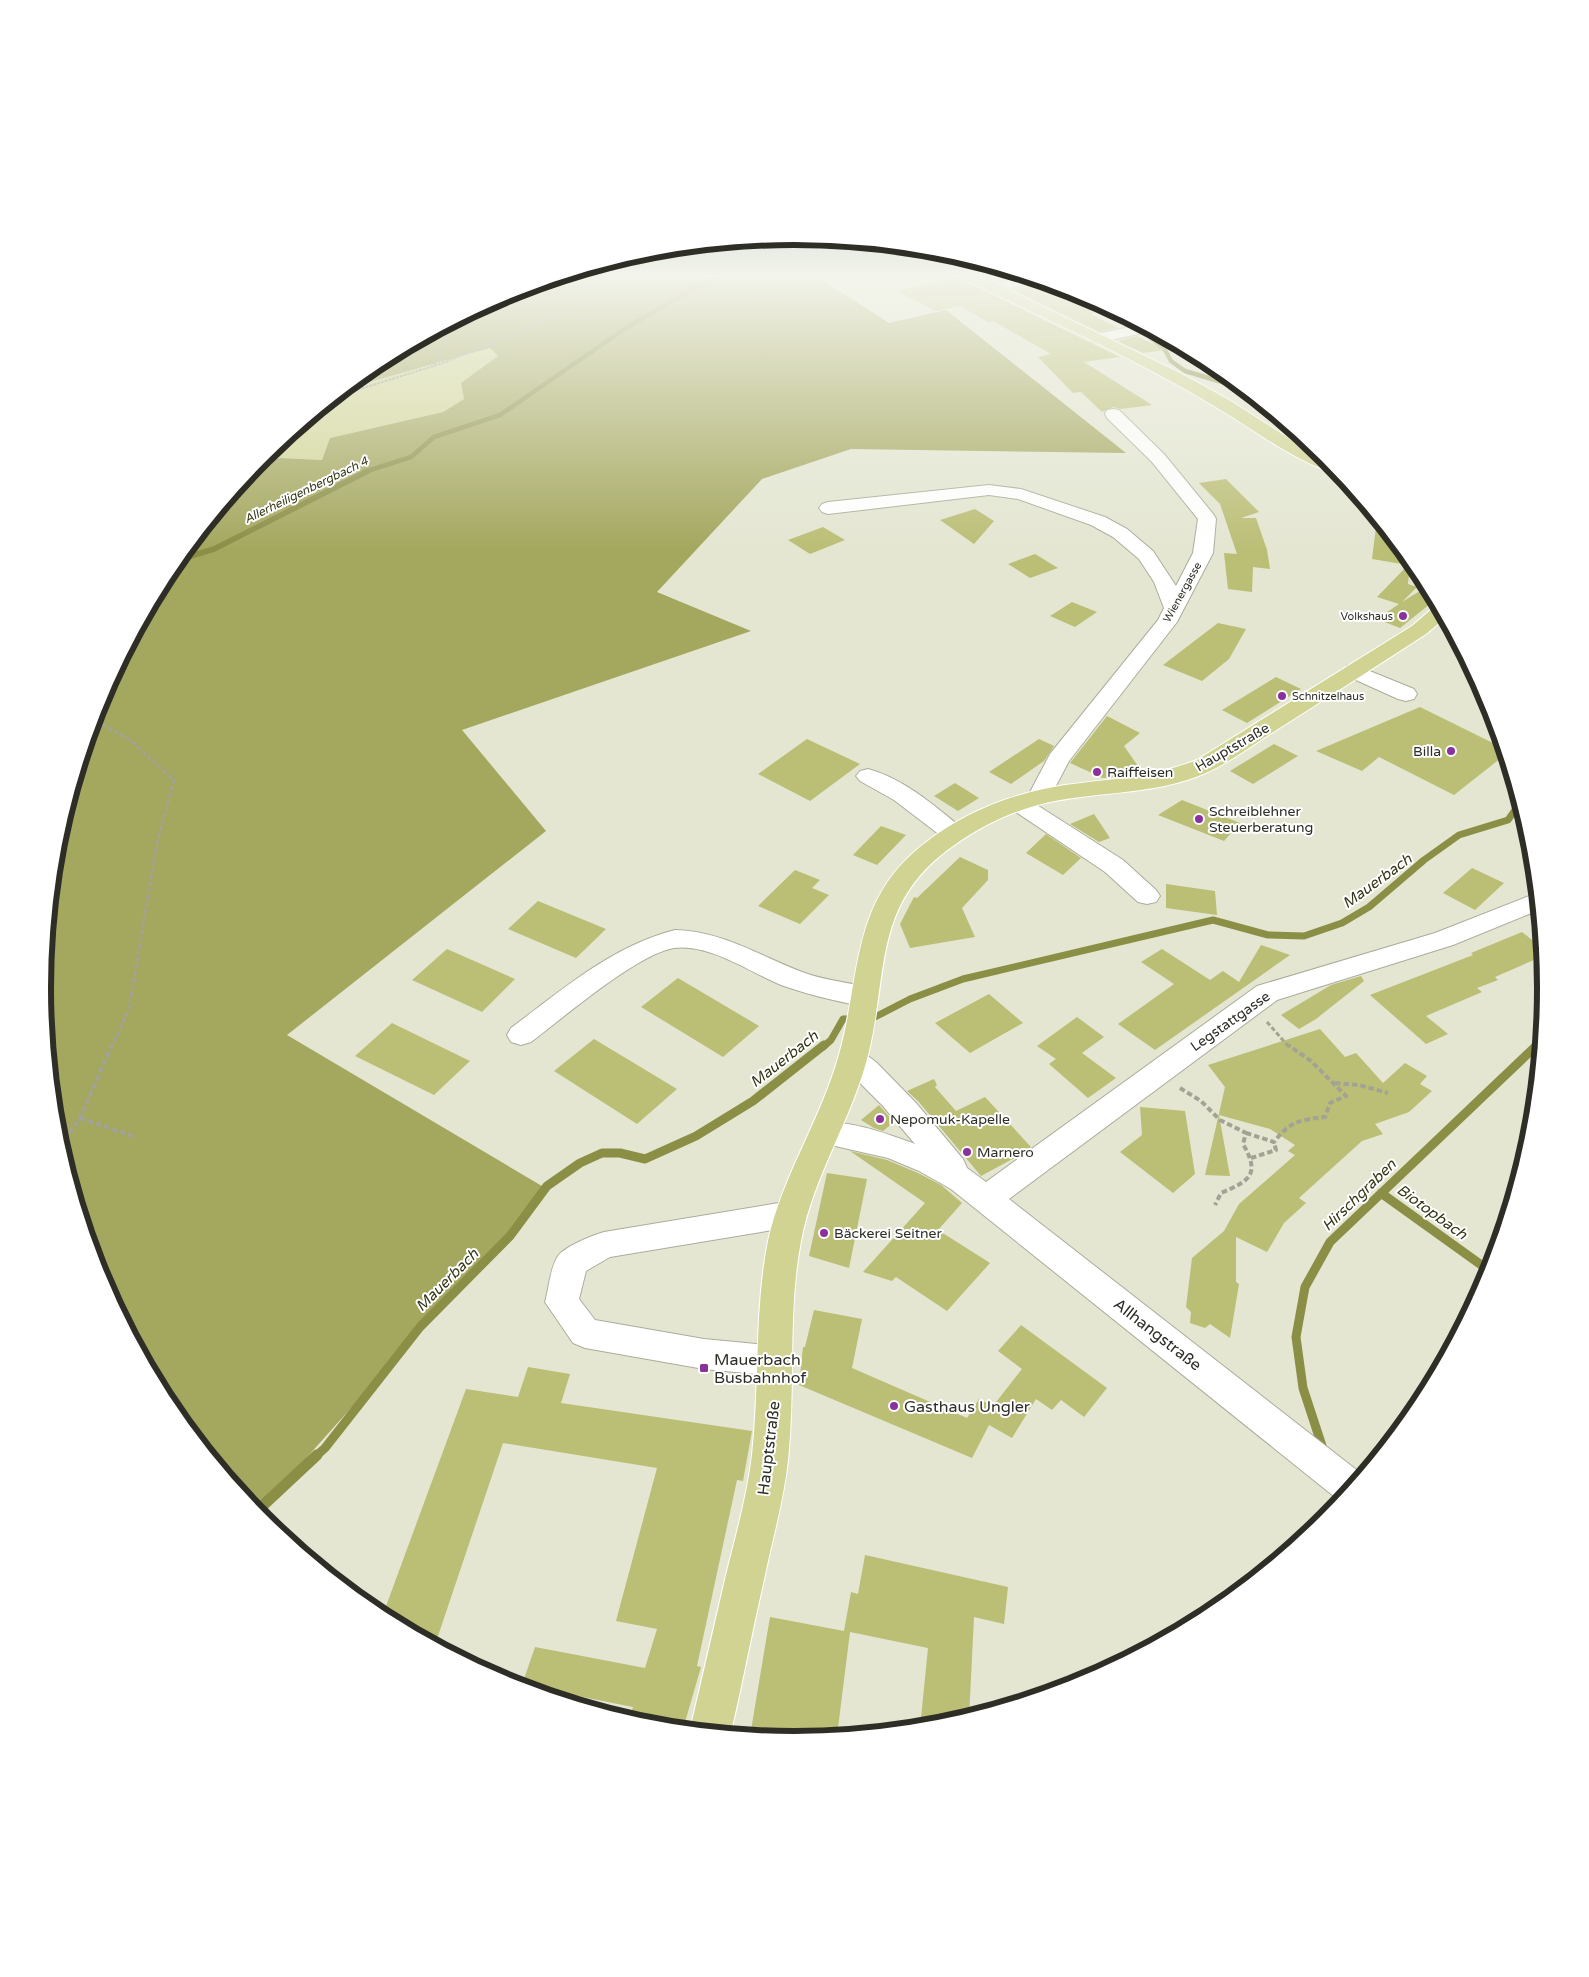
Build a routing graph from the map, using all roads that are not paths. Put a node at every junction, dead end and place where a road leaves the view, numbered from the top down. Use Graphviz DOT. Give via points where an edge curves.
graph roads {
  1 [pos="1151,365"];
  2 [pos="1113,414"];
  3 [pos="1314,457"];
  4 [pos="828,508"];
  5 [pos="1174,608"];
  6 [pos="1437,615"];
  7 [pos="1356,671"];
  8 [pos="1406,694"];
  9 [pos="868,776"];
  10 [pos="1029,800"];
  11 [pos="954,834"];
  12 [pos="1147,896"];
  13 [pos="1532,902"];
  14 [pos="862,1010"];
  15 [pos="521,1035"];
  16 [pos="853,1060"];
  17 [pos="824,1133"];
  18 [pos="974,1190"];
  19 [pos="791,1214"];
  20 [pos="776,1361"];
  21 [pos="1347,1485"];
  22 [pos="711,1726"];
  1 -- 3 [label="main road" via="1203,392 1290,447"];
  2 -- 5 [label="street, Wienergasse" via="1158,458 1207,519 1203,554"];
  4 -- 5 [label="street" via="989,490 1021,494 1120,533 1146,555 1164,582"];
  5 -- 10 [label="street, Wienergasse" via="1167,622"];
  6 -- 7 [label="main road, Hauptstraße"];
  7 -- 8 [label="street"];
  7 -- 10 [label="main road, Hauptstraße" via="1189,772 1131,786"];
  9 -- 11 [label="street" via="915,803"];
  10 -- 11 [label="main road, Hauptstraße"];
  10 -- 12 [label="street"];
  11 -- 14 [label="main road, Hauptstraße" via="927,853 895,888 888,901 874,936"];
  13 -- 18 [label="street, Legstattgasse" via="1444,939 1267,992 1157,1073"];
  14 -- 15 [label="street" via="718,947 696,940 676,939 656,943 633,956 590,983"];
  14 -- 16 [label="main road, Hauptstraße"];
  16 -- 17 [label="main road, Hauptstraße"];
  16 -- 18 [label="street, Allhangstraße" via="895,1100"];
  17 -- 18 [label="street, Allhangstraße" via="902,1150 927,1160"];
  17 -- 19 [label="main road, Hauptstraße"];
  18 -- 21 [label="street, Allhangstraße"];
  19 -- 20 [label="main road, Hauptstraße" via="777,1288"];
  19 -- 20 [label="street" via="604,1244 571,1264 562,1302 586,1333 704,1354"];
  20 -- 22 [label="main road, Hauptstraße" via="766,1483"];
}
